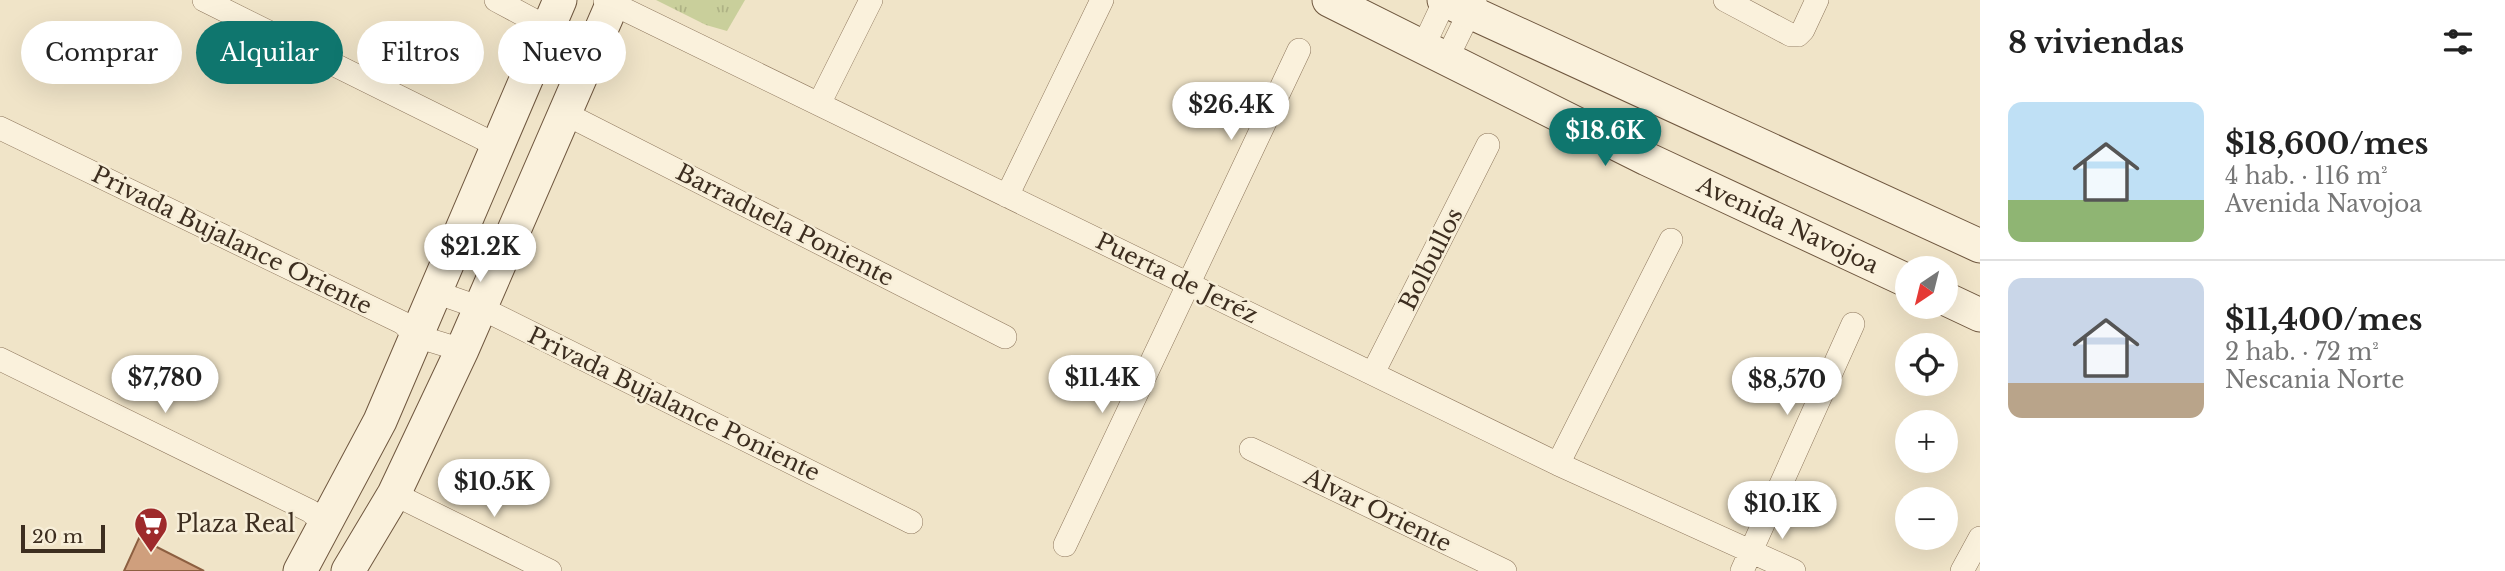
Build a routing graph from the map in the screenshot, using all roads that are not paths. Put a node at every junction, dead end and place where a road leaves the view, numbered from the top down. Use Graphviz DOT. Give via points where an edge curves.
graph roads {
  1 [pos="204,0"];
  2 [pos="496,0"];
  3 [pos="871,0"];
  4 [pos="1102,0"];
  5 [pos="1329,0"];
  6 [pos="1725,0"];
  7 [pos="1817,0"];
  8 [pos="610,1"];
  9 [pos="1456,2"];
  10 [pos="554,14"];
  11 [pos="603,21"];
  12 [pos="1299,50"];
  13 [pos="1435,52"];
  14 [pos="577,84"];
  15 [pos="819,104"];
  16 [pos="565,113"];
  17 [pos="0,128"];
  18 [pos="1489,145"];
  19 [pos="496,151"];
  20 [pos="1007,196"];
  21 [pos="1671,240"];
  22 [pos="1980,246"];
  23 [pos="1895,275"];
  24 [pos="1187,283"];
  25 [pos="435,292"];
  26 [pos="1958,305"];
  27 [pos="481,308"];
  28 [pos="1980,315"];
  29 [pos="1853,324"];
  30 [pos="416,336"];
  31 [pos="1005,337"];
  32 [pos="463,350"];
  33 [pos="0,359"];
  34 [pos="1373,373"];
  35 [pos="1251,449"];
  36 [pos="1558,464"];
  37 [pos="394,494"];
  38 [pos="911,522"];
  39 [pos="326,524"];
  40 [pos="1980,538"];
  41 [pos="1065,545"];
  42 [pos="1747,561"];
  43 [pos="300,571"];
  44 [pos="348,571"];
  45 [pos="550,571"];
  46 [pos="1505,571"];
  47 [pos="1794,571"];
  48 [pos="1962,571"];
  1 -- 19 [label="street" via="486,140"];
  2 -- 10 [label="street"];
  3 -- 15 [label="street"];
  4 -- 20 [label="street"];
  5 -- 13 [label="street, Avenida Navojoa"];
  6 -- 7 [label="street" via="1791,35 1803,30"];
  8 -- 11 [label="street"];
  8 -- 15 [label="street, Puerta de Jeréz"];
  9 -- 13 [label="street"];
  9 -- 22 [label="street"];
  10 -- 19 [label="street"];
  12 -- 24 [label="street"];
  13 -- 23 [label="street, Avenida Navojoa" via="1647,159"];
  14 -- 16 [label="street"];
  15 -- 20 [label="street, Puerta de Jeréz"];
  16 -- 27 [label="street"];
  16 -- 31 [label="street, Barraduela Poniente"];
  17 -- 30 [label="street, Privada Bujalance Oriente" via="402,323"];
  18 -- 34 [label="street, Bolbullos"];
  19 -- 25 [label="street"];
  20 -- 24 [label="street, Puerta de Jeréz"];
  21 -- 36 [label="street"];
  24 -- 34 [label="street, Puerta de Jeréz"];
  24 -- 41 [label="street"];
  25 -- 27 [label="street, Privada Bujalance Poniente"];
  25 -- 30 [label="street"];
  26 -- 28 [label="street"];
  27 -- 32 [label="street"];
  27 -- 38 [label="street, Privada Bujalance Poniente"];
  29 -- 42 [label="street"];
  30 -- 32 [label="street, Privada Bujalance Oriente"];
  30 -- 39 [label="street" via="380,421"];
  32 -- 37 [label="street"];
  33 -- 39 [label="street" via="310,511"];
  34 -- 36 [label="street, Puerta de Jeréz"];
  35 -- 46 [label="street, Alvar Oriente"];
  36 -- 42 [label="street, Puerta de Jeréz"];
  37 -- 44 [label="street"];
  37 -- 45 [label="street"];
  39 -- 43 [label="street"];
  40 -- 48 [label="street"];
  42 -- 47 [label="street, Puerta de Jeréz"];
}
